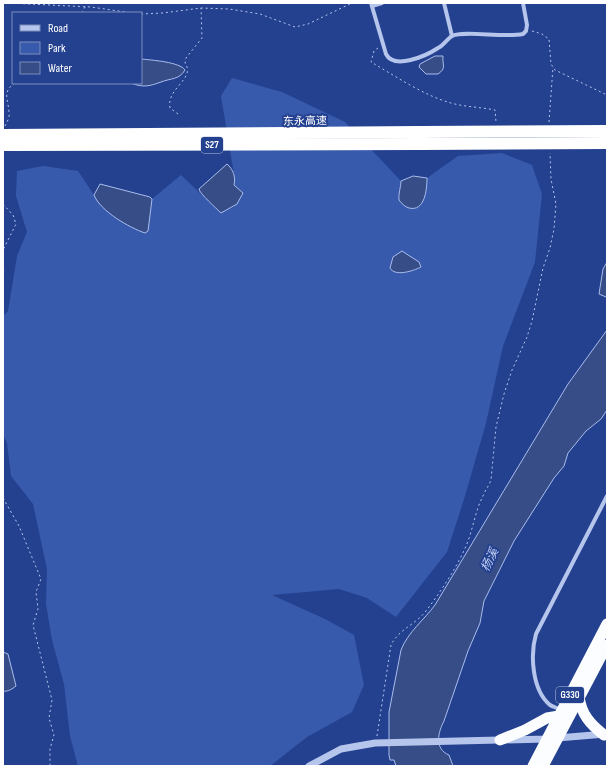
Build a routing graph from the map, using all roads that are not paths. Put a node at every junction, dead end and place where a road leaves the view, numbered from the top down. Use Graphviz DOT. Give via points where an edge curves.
graph roads {
  1 [pos="382,3"];
  2 [pos="444,3"];
  3 [pos="523,3"];
  4 [pos="372,4"];
  5 [pos="452,36"];
  6 [pos="4,130"];
  7 [pos="607,131"];
  8 [pos="420,138"];
  9 [pos="607,142"];
  10 [pos="3,145"];
  11 [pos="607,496"];
  12 [pos="607,624"];
  13 [pos="607,645"];
  14 [pos="580,696"];
  15 [pos="560,713"];
  16 [pos="605,734"];
  17 [pos="551,739"];
  18 [pos="500,740"];
  19 [pos="309,766"];
  20 [pos="533,766"];
  21 [pos="543,766"];
  1 -- 4 [label="street"];
  2 -- 5 [label="street"];
  3 -- 5 [label="street" via="526,31 514,36 467,33"];
  4 -- 5 [label="street" via="388,58 395,61 408,60 438,48"];
  6 -- 8 [label="highway, 东永高速 / S27"];
  7 -- 8 [label="highway, 东永高速 / S27, bridge"];
  8 -- 9 [label="highway, 东永高速 / S27, bridge"];
  8 -- 10 [label="highway, 东永高速 / S27"];
  11 -- 15 [label="street" via="536,634 533,645 537,686 550,705"];
  12 -- 15 [label="highway, G330"];
  13 -- 14 [label="highway, G330"];
  14 -- 16 [label="highway" via="583,714"];
  14 -- 17 [label="highway, G330"];
  15 -- 17 [label="highway, G330"];
  15 -- 18 [label="highway"];
  16 -- 17 [label="street"];
  17 -- 18 [label="street"];
  17 -- 20 [label="highway, G330"];
  17 -- 21 [label="highway, G330"];
  18 -- 19 [label="street" via="375,743 341,749"];
}
